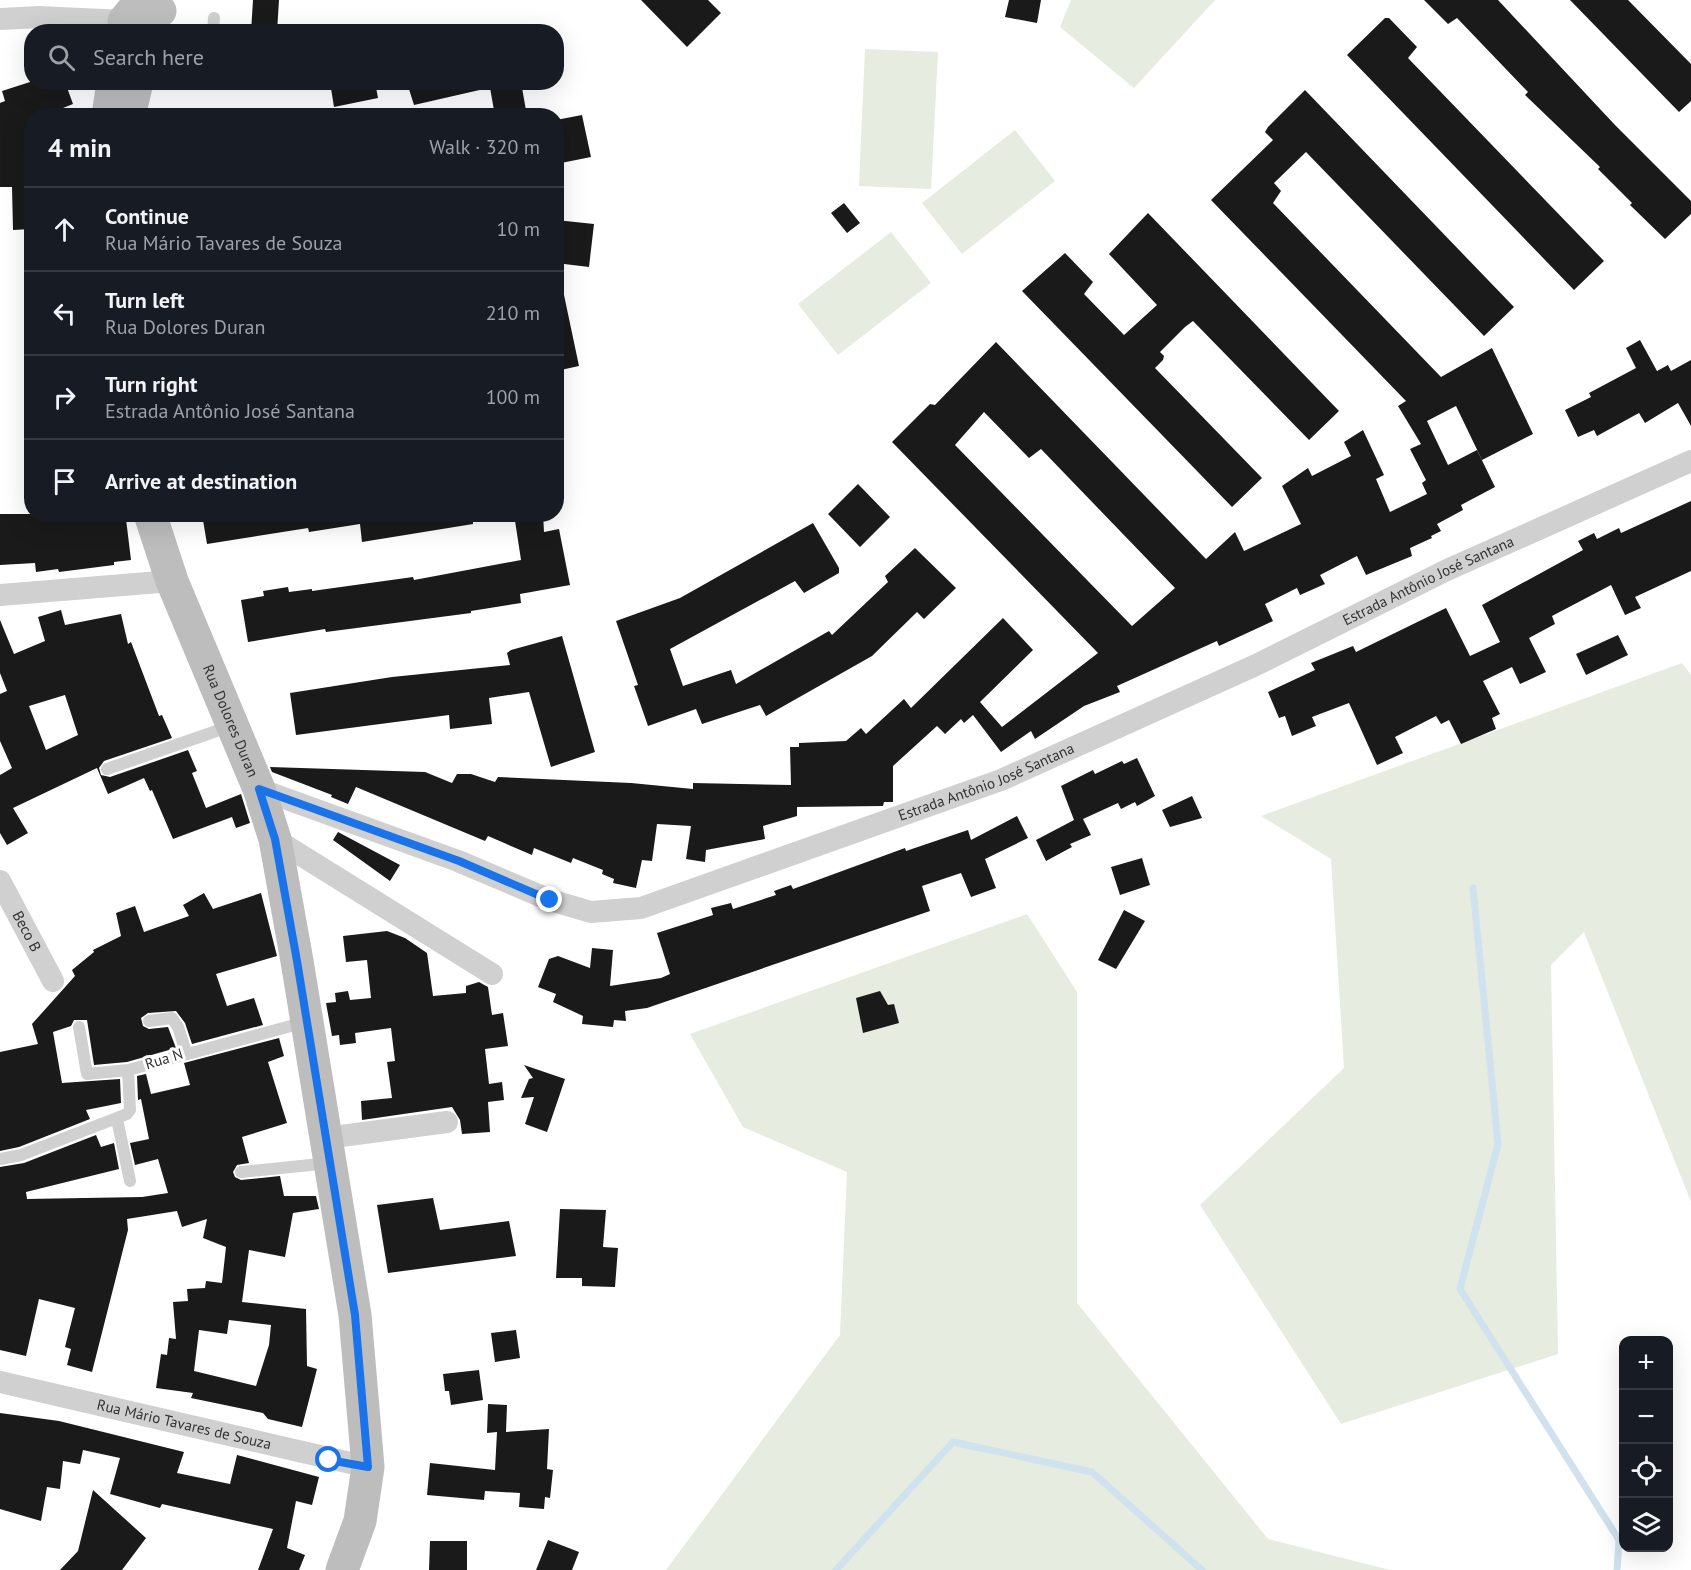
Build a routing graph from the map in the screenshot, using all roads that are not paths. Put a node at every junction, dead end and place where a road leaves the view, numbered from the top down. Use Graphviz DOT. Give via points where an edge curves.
graph roads {
  1 [pos="159,14"];
  2 [pos="214,18"];
  3 [pos="0,19"];
  4 [pos="126,21"];
  5 [pos="214,24"];
  6 [pos="112,90"];
  7 [pos="135,90"];
  8 [pos="109,108"];
  9 [pos="131,108"];
  10 [pos="1691,461"];
  11 [pos="153,522"];
  12 [pos="172,581"];
  13 [pos="0,595"];
  14 [pos="232,725"];
  15 [pos="107,769"];
  16 [pos="259,789"];
  17 [pos="275,839"];
  18 [pos="0,881"];
  19 [pos="492,974"];
  20 [pos="53,981"];
  21 [pos="149,1021"];
  22 [pos="306,1022"];
  23 [pos="79,1027"];
  24 [pos="186,1052"];
  25 [pos="128,1070"];
  26 [pos="117,1119"];
  27 [pos="447,1122"];
  28 [pos="328,1151"];
  29 [pos="0,1159"];
  30 [pos="241,1172"];
  31 [pos="130,1181"];
  32 [pos="0,1382"];
  33 [pos="368,1467"];
  34 [pos="342,1570"];
  1 -- 4 [label="street" via="140,8 133,10"];
  2 -- 5 [label="lane"];
  3 -- 4 [label="street"];
  6 -- 8 [label="street"];
  7 -- 9 [label="street"];
  10 -- 16 [label="street, Estrada Antônio José Santana" via="1001,780 641,908 591,912 550,900 459,861"];
  11 -- 12 [label="street, Rua Dolores Duran"];
  12 -- 13 [label="street"];
  12 -- 14 [label="street, Rua Dolores Duran"];
  14 -- 15 [label="lane"];
  14 -- 16 [label="street, Rua Dolores Duran"];
  16 -- 17 [label="street, Rua Dolores Duran"];
  17 -- 19 [label="street"];
  17 -- 22 [label="street, Rua Dolores Duran"];
  18 -- 20 [label="street, Beco B"];
  21 -- 24 [label="lane" via="172,1018"];
  22 -- 24 [label="lane, Rua N"];
  22 -- 28 [label="street, Rua Dolores Duran"];
  23 -- 25 [label="lane" via="87,1074"];
  24 -- 25 [label="lane, Rua N"];
  25 -- 26 [label="lane, Rua N" via="130,1110"];
  26 -- 29 [label="lane" via="21,1155"];
  26 -- 31 [label="lane"];
  27 -- 28 [label="street"];
  28 -- 30 [label="lane"];
  28 -- 33 [label="street, Rua Dolores Duran" via="355,1315"];
  32 -- 33 [label="street, Rua Mário Tavares de Souza"];
  33 -- 34 [label="street, Rua Dolores Duran" via="360,1521"];
}
